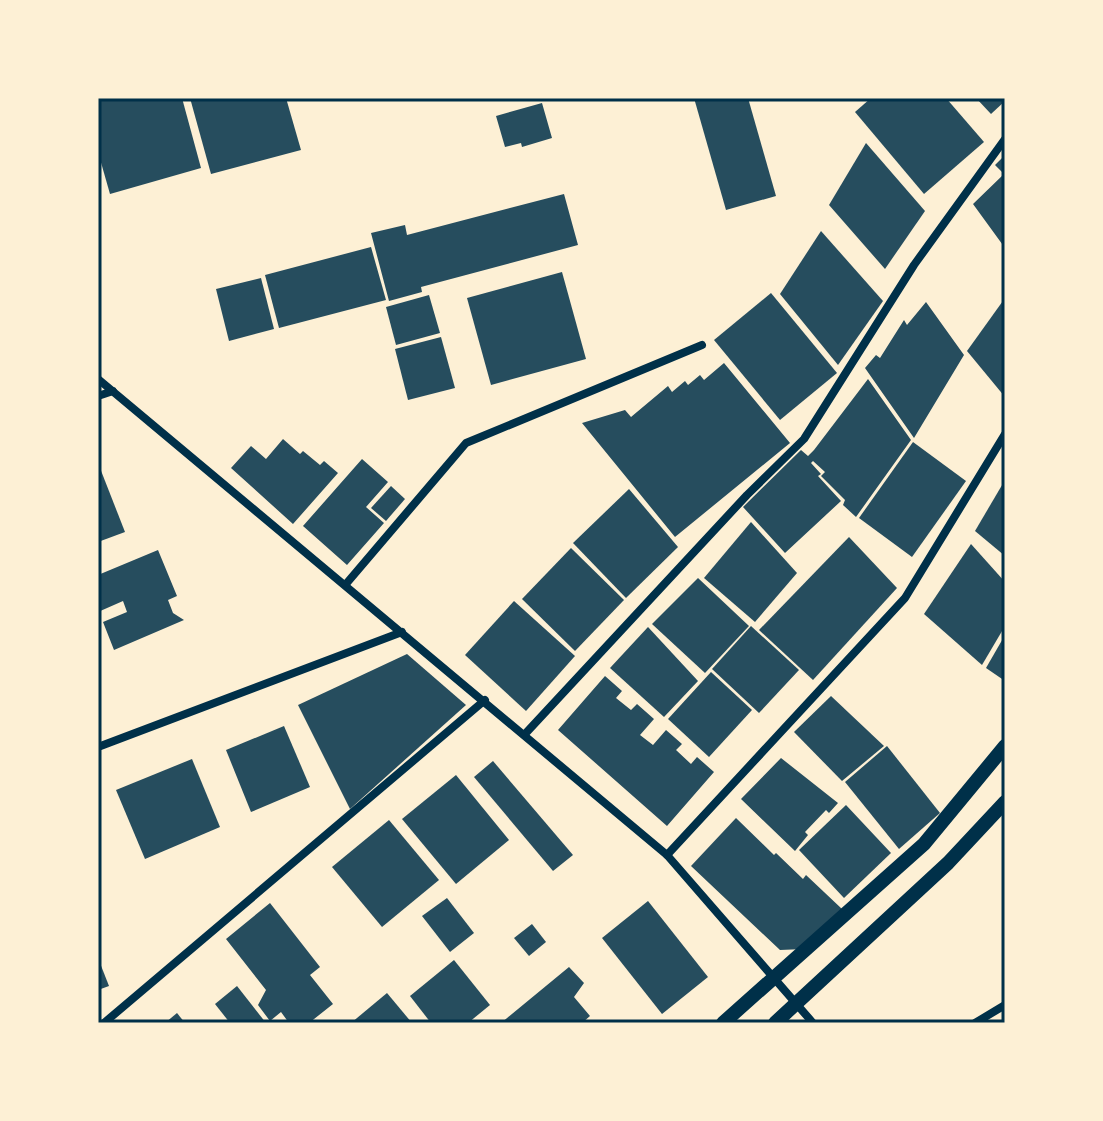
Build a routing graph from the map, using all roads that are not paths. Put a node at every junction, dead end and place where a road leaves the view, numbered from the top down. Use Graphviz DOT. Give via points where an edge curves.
graph roads {
  1 [pos="1005,139"];
  2 [pos="702,345"];
  3 [pos="98,379"];
  4 [pos="113,391"];
  5 [pos="98,396"];
  6 [pos="1005,434"];
  7 [pos="346,584"];
  8 [pos="402,632"];
  9 [pos="485,700"];
  10 [pos="525,734"];
  11 [pos="1005,746"];
  12 [pos="98,747"];
  13 [pos="1005,802"];
  14 [pos="667,855"];
  15 [pos="775,978"];
  16 [pos="798,1003"];
  17 [pos="1005,1005"];
  18 [pos="104,1023"];
  19 [pos="723,1023"];
  20 [pos="775,1023"];
  21 [pos="813,1023"];
  22 [pos="975,1023"];
  1 -- 10 [label="street" via="920,255 804,439"];
  2 -- 7 [label="street" via="466,443"];
  3 -- 4 [label="street"];
  4 -- 5 [label="street"];
  4 -- 7 [label="street"];
  6 -- 14 [label="street" via="905,598"];
  7 -- 8 [label="street"];
  8 -- 9 [label="street"];
  8 -- 12 [label="street"];
  9 -- 10 [label="street"];
  9 -- 18 [label="street"];
  10 -- 14 [label="street"];
  11 -- 15 [label="street" via="924,844"];
  13 -- 16 [label="street" via="948,863"];
  14 -- 15 [label="street"];
  15 -- 16 [label="street"];
  15 -- 19 [label="street"];
  16 -- 20 [label="street"];
  16 -- 21 [label="street"];
  17 -- 22 [label="street"];
}
